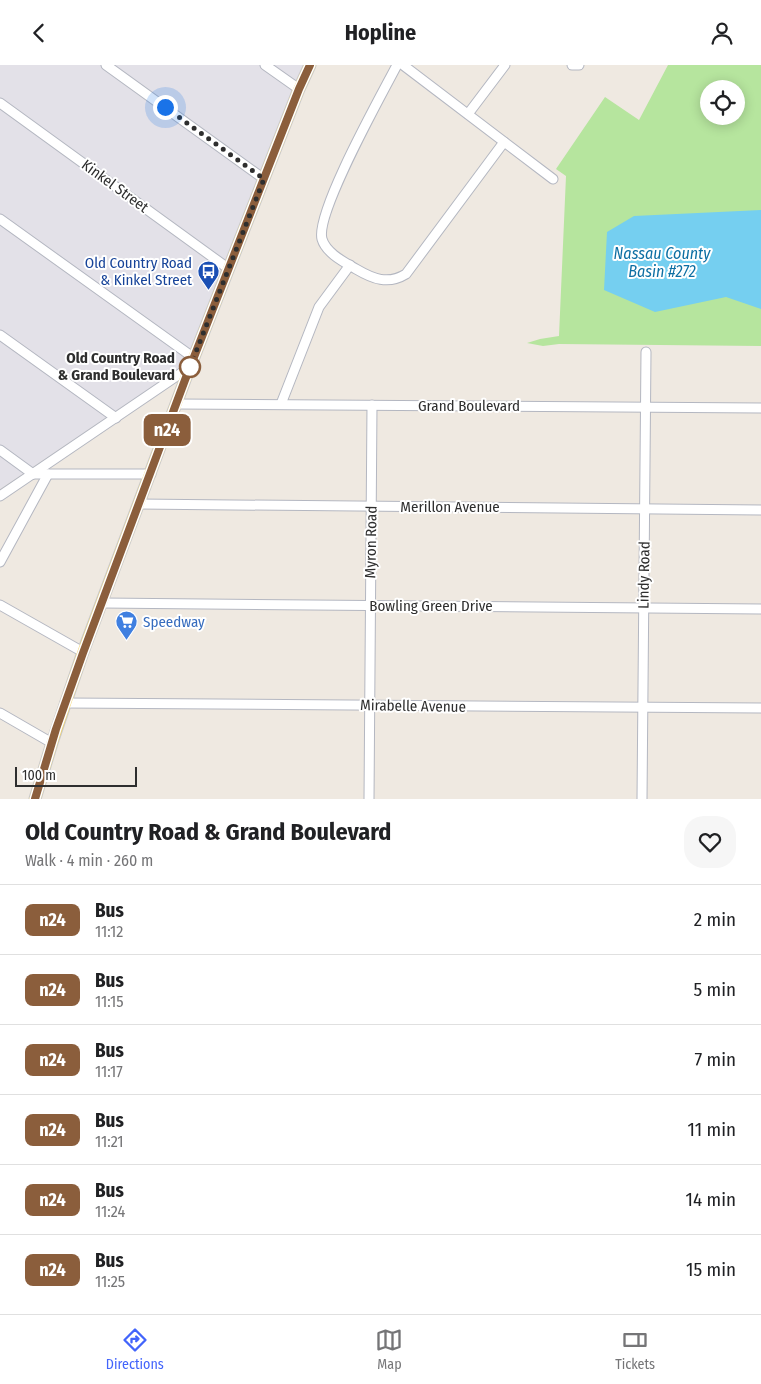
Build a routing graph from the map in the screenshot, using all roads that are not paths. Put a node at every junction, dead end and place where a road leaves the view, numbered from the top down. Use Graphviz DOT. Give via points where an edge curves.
graph roads {
  1 [pos="106,65"];
  2 [pos="265,65"];
  3 [pos="310,65"];
  4 [pos="397,65"];
  5 [pos="403,65"];
  6 [pos="505,65"];
  7 [pos="572,65"];
  8 [pos="579,65"];
  9 [pos="299,89"];
  10 [pos="0,103"];
  11 [pos="468,114"];
  12 [pos="504,142"];
  13 [pos="264,179"];
  14 [pos="553,179"];
  15 [pos="0,219"];
  16 [pos="350,265"];
  17 [pos="229,269"];
  18 [pos="0,335"];
  19 [pos="646,352"];
  20 [pos="192,362"];
  21 [pos="176,404"];
  22 [pos="281,404"];
  23 [pos="372,405"];
  24 [pos="646,407"];
  25 [pos="761,408"];
  26 [pos="116,418"];
  27 [pos="0,450"];
  28 [pos="150,473"];
  29 [pos="33,474"];
  30 [pos="48,474"];
  31 [pos="0,496"];
  32 [pos="138,504"];
  33 [pos="371,506"];
  34 [pos="645,509"];
  35 [pos="761,510"];
  36 [pos="0,562"];
  37 [pos="102,603"];
  38 [pos="0,605"];
  39 [pos="370,606"];
  40 [pos="644,608"];
  41 [pos="761,609"];
  42 [pos="83,653"];
  43 [pos="65,703"];
  44 [pos="370,705"];
  45 [pos="643,707"];
  46 [pos="761,709"];
  47 [pos="0,713"];
  48 [pos="52,743"];
  49 [pos="35,799"];
  50 [pos="369,799"];
  51 [pos="642,799"];
  1 -- 13 [label="street"];
  2 -- 9 [label="street"];
  3 -- 9 [label="main road"];
  4 -- 16 [label="street" via="343,171 321,227 326,247"];
  5 -- 11 [label="street"];
  6 -- 11 [label="street"];
  7 -- 8 [label="street"];
  9 -- 13 [label="main road"];
  10 -- 17 [label="street, Kinkel Street"];
  11 -- 12 [label="street"];
  12 -- 14 [label="street"];
  12 -- 16 [label="street" via="406,274 388,281 370,277"];
  13 -- 17 [label="main road"];
  15 -- 20 [label="street"];
  16 -- 22 [label="street" via="319,307"];
  17 -- 20 [label="main road"];
  18 -- 26 [label="street"];
  19 -- 24 [label="street, Lindy Road"];
  20 -- 21 [label="main road"];
  20 -- 26 [label="street"];
  21 -- 22 [label="street, Grand Boulevard"];
  21 -- 28 [label="main road"];
  22 -- 23 [label="street, Grand Boulevard"];
  23 -- 24 [label="street, Grand Boulevard"];
  23 -- 33 [label="street, Myron Road"];
  24 -- 25 [label="street, Grand Boulevard"];
  24 -- 34 [label="street, Lindy Road"];
  26 -- 29 [label="street"];
  27 -- 29 [label="street"];
  28 -- 30 [label="street"];
  28 -- 32 [label="main road"];
  29 -- 30 [label="street"];
  29 -- 31 [label="street"];
  30 -- 36 [label="street"];
  32 -- 33 [label="street, Merillon Avenue"];
  32 -- 37 [label="main road"];
  33 -- 34 [label="street, Merillon Avenue"];
  33 -- 39 [label="street, Myron Road"];
  34 -- 35 [label="street, Merillon Avenue"];
  34 -- 40 [label="street, Lindy Road"];
  37 -- 39 [label="street, Bowling Green Drive"];
  37 -- 42 [label="main road"];
  38 -- 42 [label="street"];
  39 -- 40 [label="street, Bowling Green Drive"];
  39 -- 44 [label="street, Myron Road"];
  40 -- 41 [label="street, Bowling Green Drive"];
  40 -- 45 [label="street, Lindy Road"];
  42 -- 43 [label="main road"];
  43 -- 44 [label="street, Mirabelle Avenue"];
  43 -- 48 [label="main road"];
  44 -- 45 [label="street, Mirabelle Avenue"];
  44 -- 50 [label="street, Myron Road"];
  45 -- 46 [label="street, Mirabelle Avenue"];
  45 -- 51 [label="street, Lindy Road"];
  47 -- 48 [label="street"];
  48 -- 49 [label="main road"];
}
